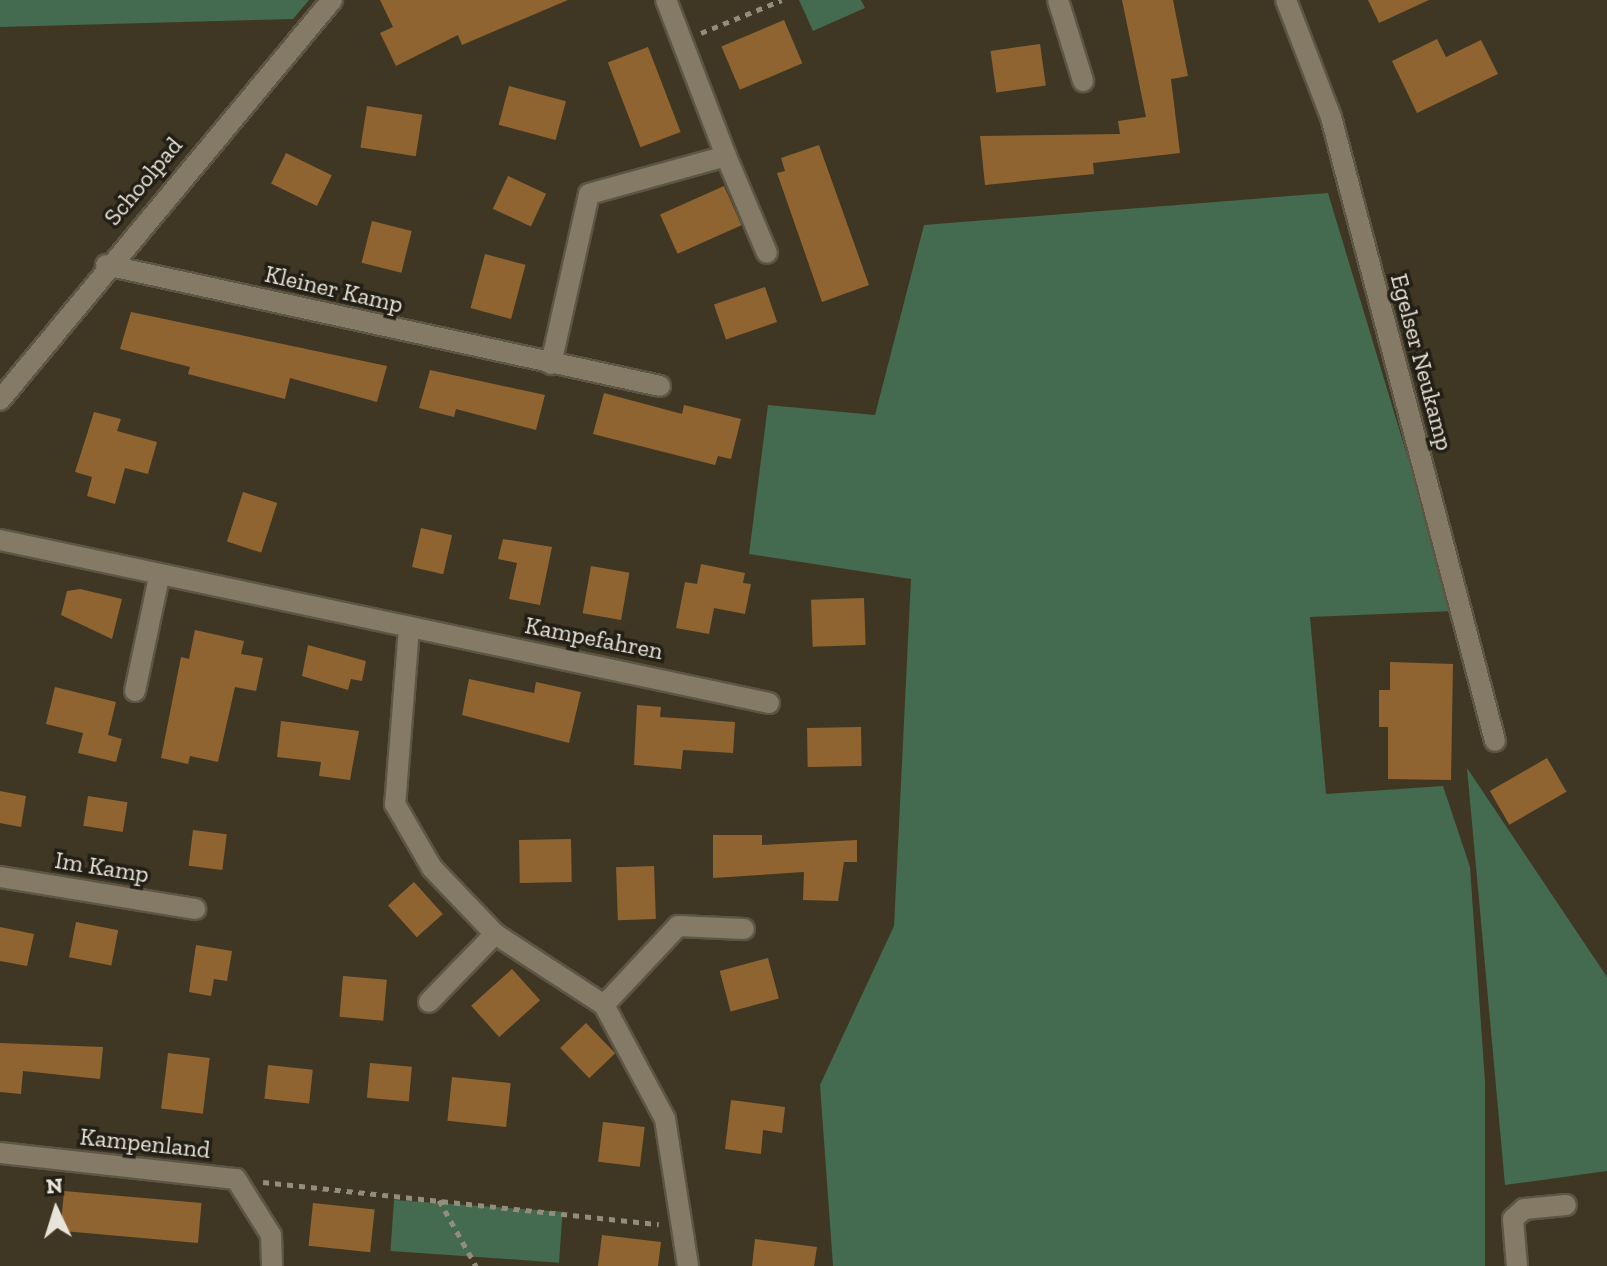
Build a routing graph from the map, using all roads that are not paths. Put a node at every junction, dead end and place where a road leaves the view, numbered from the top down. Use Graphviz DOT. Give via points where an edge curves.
graph roads {
  1 [pos="332,0"];
  2 [pos="666,0"];
  3 [pos="1058,0"];
  4 [pos="1286,0"];
  5 [pos="1083,81"];
  6 [pos="726,156"];
  7 [pos="767,253"];
  8 [pos="106,265"];
  9 [pos="551,364"];
  10 [pos="660,386"];
  11 [pos="0,400"];
  12 [pos="0,540"];
  13 [pos="159,577"];
  14 [pos="409,628"];
  15 [pos="135,691"];
  16 [pos="769,703"];
  17 [pos="1495,741"];
  18 [pos="0,877"];
  19 [pos="195,909"];
  20 [pos="744,929"];
  21 [pos="495,934"];
  22 [pos="429,1002"];
  23 [pos="604,1005"];
  24 [pos="0,1153"];
  25 [pos="1566,1205"];
  26 [pos="272,1266"];
  27 [pos="688,1266"];
  28 [pos="1517,1266"];
  1 -- 8 [label="street, Schoolpad"];
  2 -- 6 [label="street"];
  3 -- 5 [label="street"];
  4 -- 17 [label="street, Egelser Neukamp" via="1331,117"];
  6 -- 7 [label="street"];
  6 -- 9 [label="street" via="589,194"];
  8 -- 9 [label="street, Kleiner Kamp"];
  8 -- 11 [label="street, Schoolpad"];
  9 -- 10 [label="street, Kleiner Kamp"];
  12 -- 13 [label="street, Kampefahren"];
  13 -- 14 [label="street, Kampefahren"];
  13 -- 15 [label="street"];
  14 -- 16 [label="street, Kampefahren"];
  14 -- 21 [label="street" via="395,804 432,868"];
  18 -- 19 [label="street, Im Kamp"];
  20 -- 23 [label="street" via="678,926"];
  21 -- 22 [label="street"];
  21 -- 23 [label="street"];
  23 -- 27 [label="street" via="665,1119"];
  24 -- 26 [label="street, Kampenland" via="236,1179 271,1235"];
  25 -- 28 [label="street" via="1524,1209 1513,1219"];
}
